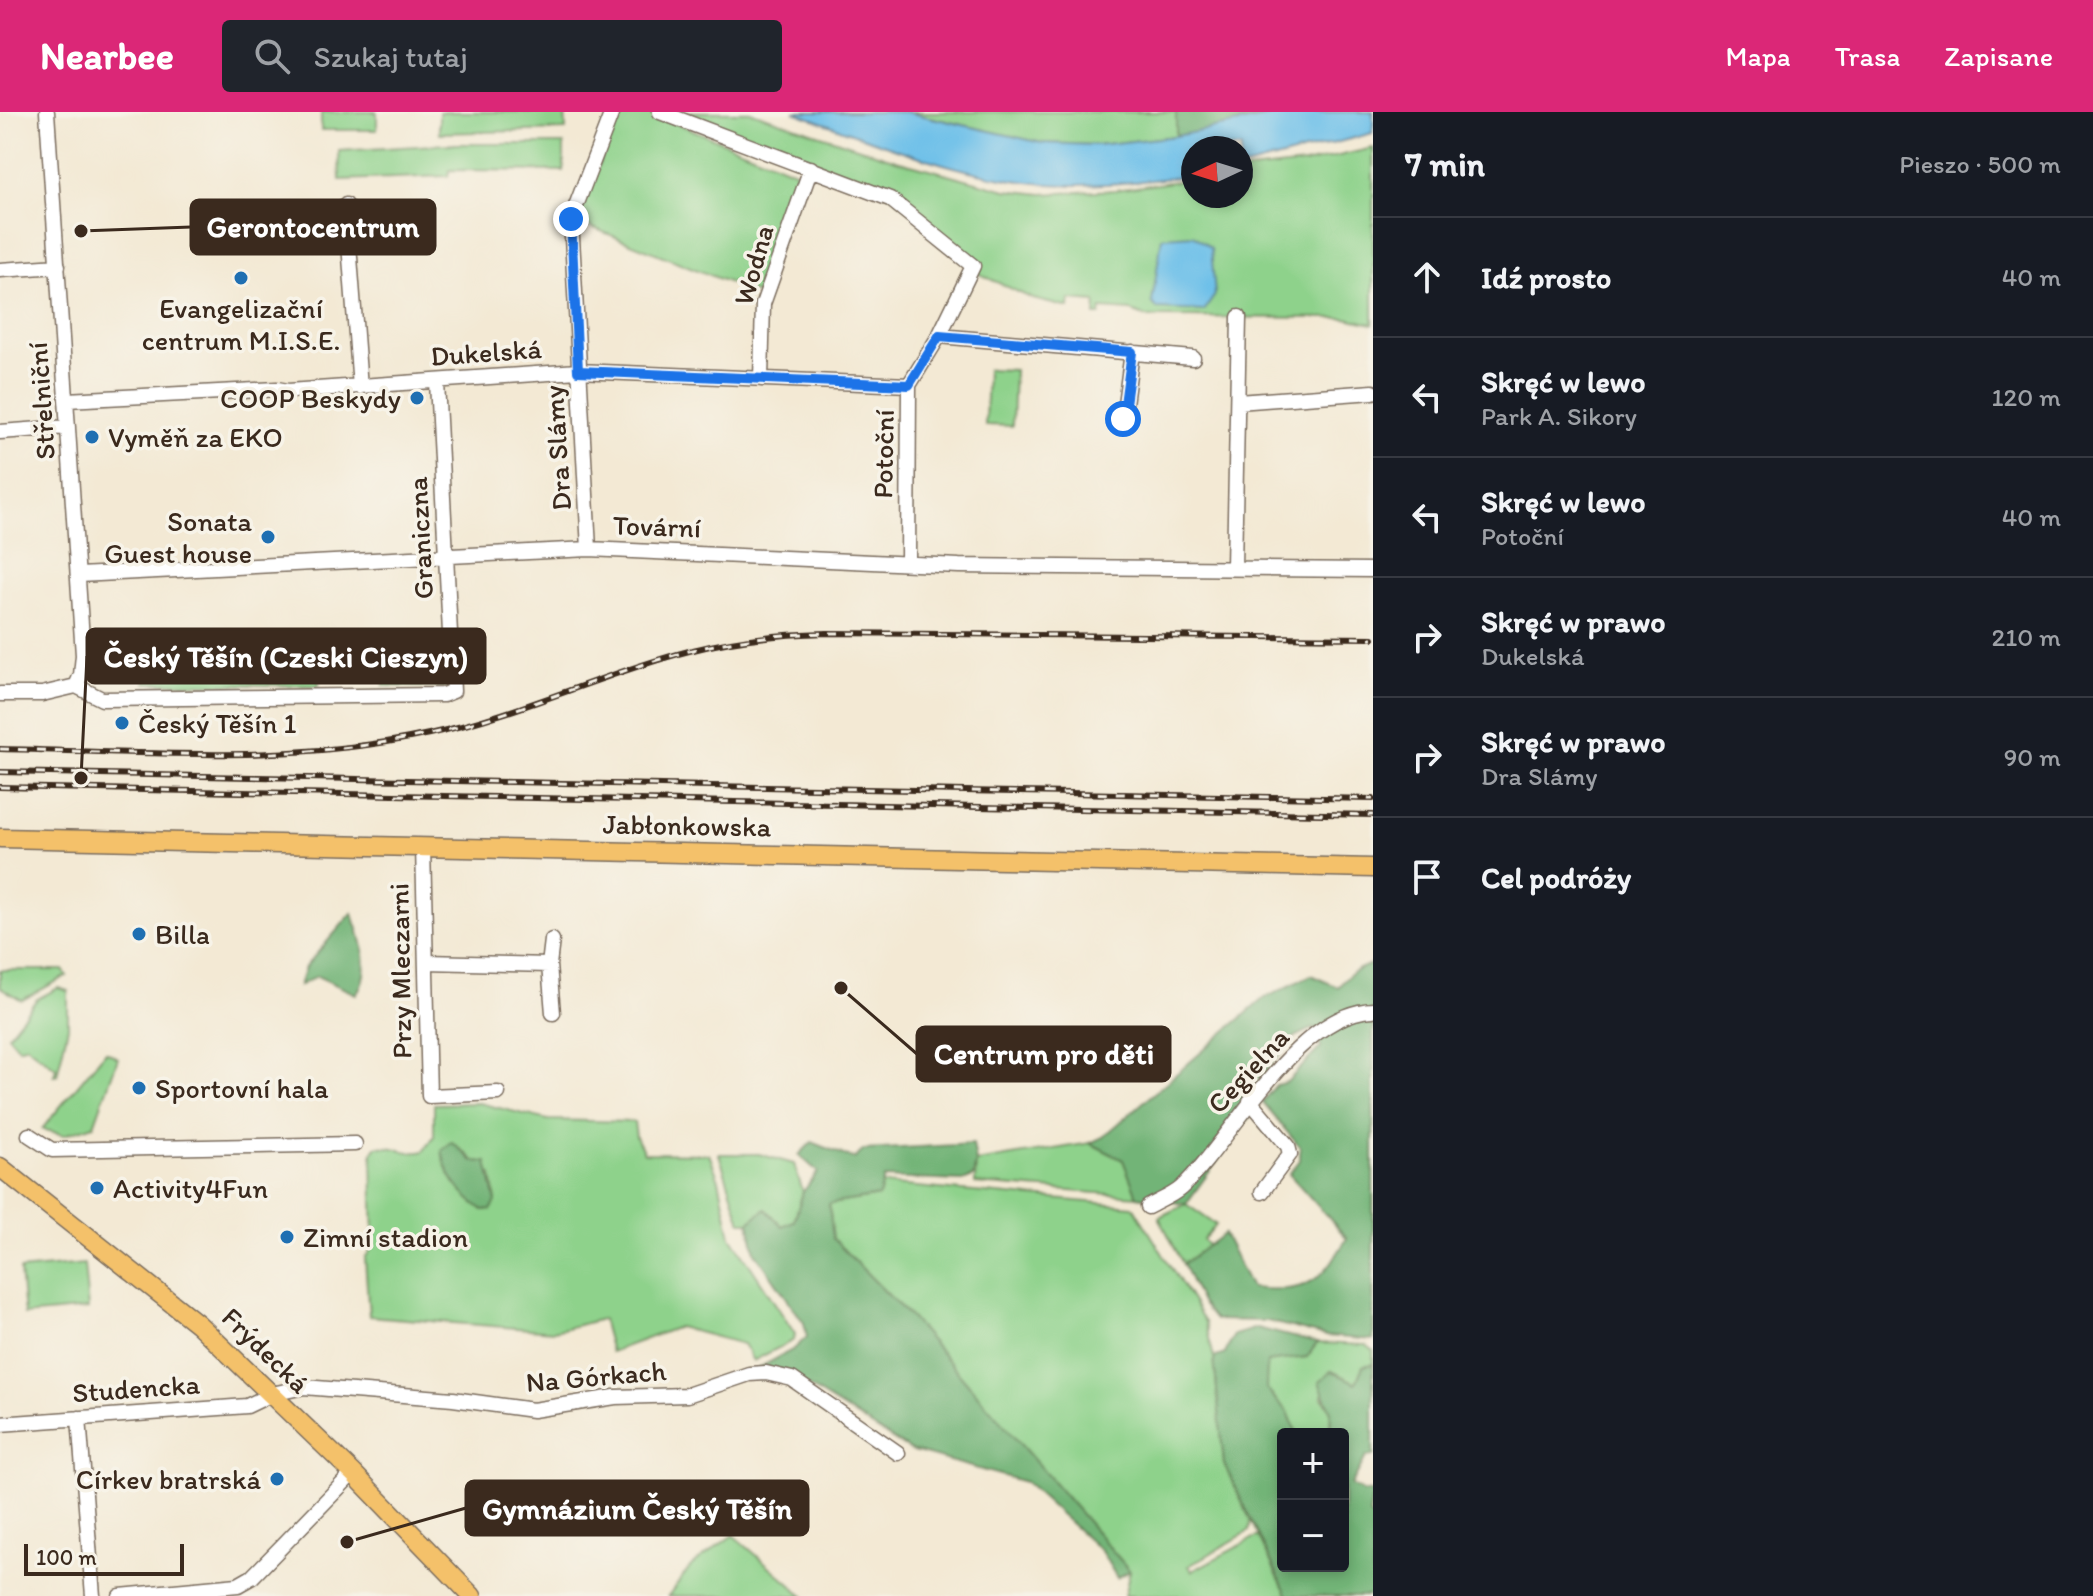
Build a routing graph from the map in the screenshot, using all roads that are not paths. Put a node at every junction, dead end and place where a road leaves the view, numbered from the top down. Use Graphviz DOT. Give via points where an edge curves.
graph roads {
  1 [pos="47,112"];
  2 [pos="612,112"];
  3 [pos="660,112"];
  4 [pos="811,168"];
  5 [pos="346,205"];
  6 [pos="58,266"];
  7 [pos="0,270"];
  8 [pos="1239,317"];
  9 [pos="939,336"];
  10 [pos="1132,352"];
  11 [pos="1193,358"];
  12 [pos="578,371"];
  13 [pos="761,379"];
  14 [pos="437,382"];
  15 [pos="909,385"];
  16 [pos="360,387"];
  17 [pos="1373,392"];
  18 [pos="67,400"];
  19 [pos="1238,402"];
  20 [pos="1123,419"];
  21 [pos="68,427"];
  22 [pos="0,432"];
  23 [pos="589,549"];
  24 [pos="448,558"];
  25 [pos="908,563"];
  26 [pos="1234,567"];
  27 [pos="1373,570"];
  28 [pos="79,575"];
  29 [pos="76,686"];
  30 [pos="0,694"];
  31 [pos="0,838"];
  32 [pos="423,846"];
  33 [pos="1373,868"];
  34 [pos="552,940"];
  35 [pos="426,962"];
  36 [pos="549,965"];
  37 [pos="1373,1010"];
  38 [pos="553,1013"];
  39 [pos="498,1093"];
  40 [pos="1250,1101"];
  41 [pos="29,1135"];
  42 [pos="355,1144"];
  43 [pos="0,1167"];
  44 [pos="1262,1192"];
  45 [pos="1148,1207"];
  46 [pos="272,1394"];
  47 [pos="79,1418"];
  48 [pos="0,1424"];
  49 [pos="898,1453"];
  50 [pos="353,1473"];
  51 [pos="239,1591"];
  52 [pos="93,1596"];
  53 [pos="120,1596"];
  54 [pos="472,1596"];
  1 -- 6 [label="street, Střelniční"];
  2 -- 12 [label="street, Dra Slámy" via="571,219"];
  3 -- 4 [label="street"];
  4 -- 9 [label="street, Potoční" via="890,199 973,266"];
  4 -- 13 [label="street, Wodna" via="763,304"];
  5 -- 16 [label="street"];
  6 -- 7 [label="street"];
  6 -- 18 [label="street, Střelniční"];
  8 -- 19 [label="street"];
  9 -- 10 [label="street"];
  9 -- 15 [label="street, Potoční"];
  10 -- 11 [label="street"];
  10 -- 20 [label="street"];
  12 -- 13 [label="street, Dukelská"];
  12 -- 14 [label="street, Dukelská"];
  12 -- 23 [label="street, Dra Slámy"];
  13 -- 15 [label="street, Dukelská"];
  14 -- 16 [label="street, Dukelská"];
  14 -- 24 [label="street, Graniczna"];
  15 -- 25 [label="street, Potoční"];
  16 -- 18 [label="street, Dukelská"];
  17 -- 19 [label="street"];
  18 -- 21 [label="street, Střelniční"];
  19 -- 26 [label="street"];
  21 -- 22 [label="street"];
  21 -- 28 [label="street, Střelniční"];
  23 -- 24 [label="street, Tovární"];
  23 -- 25 [label="street, Tovární"];
  24 -- 28 [label="street, Tovární"];
  24 -- 29 [label="street, Graniczna" via="453,691 443,695 102,699"];
  25 -- 26 [label="street, Tovární"];
  26 -- 27 [label="street, Tovární"];
  28 -- 29 [label="street, Střelniční" via="83,655"];
  29 -- 30 [label="street" via="42,694"];
  31 -- 32 [label="main road, Jabłonkowska"];
  32 -- 33 [label="main road, Jabłonkowska"];
  32 -- 35 [label="street, Przy Mleczarni"];
  34 -- 36 [label="street"];
  35 -- 36 [label="street"];
  35 -- 39 [label="street, Przy Mleczarni" via="429,1096"];
  36 -- 38 [label="street"];
  37 -- 40 [label="street, Cegielna" via="1337,1021 1306,1042"];
  40 -- 44 [label="street" via="1290,1154"];
  40 -- 45 [label="street, Cegielna" via="1180,1189"];
  41 -- 42 [label="street" via="52,1150"];
  43 -- 46 [label="main road, Frýdecká" via="198,1324"];
  46 -- 47 [label="street, Studencka" via="247,1406"];
  46 -- 49 [label="street, Na Górkach" via="304,1387 533,1410 615,1397 687,1395 766,1373 792,1379"];
  46 -- 50 [label="main road, Frýdecká"];
  47 -- 48 [label="street, Studencka"];
  47 -- 52 [label="street"];
  50 -- 51 [label="street"];
  50 -- 54 [label="main road, Frýdecká"];
  51 -- 53 [label="street"];
}
